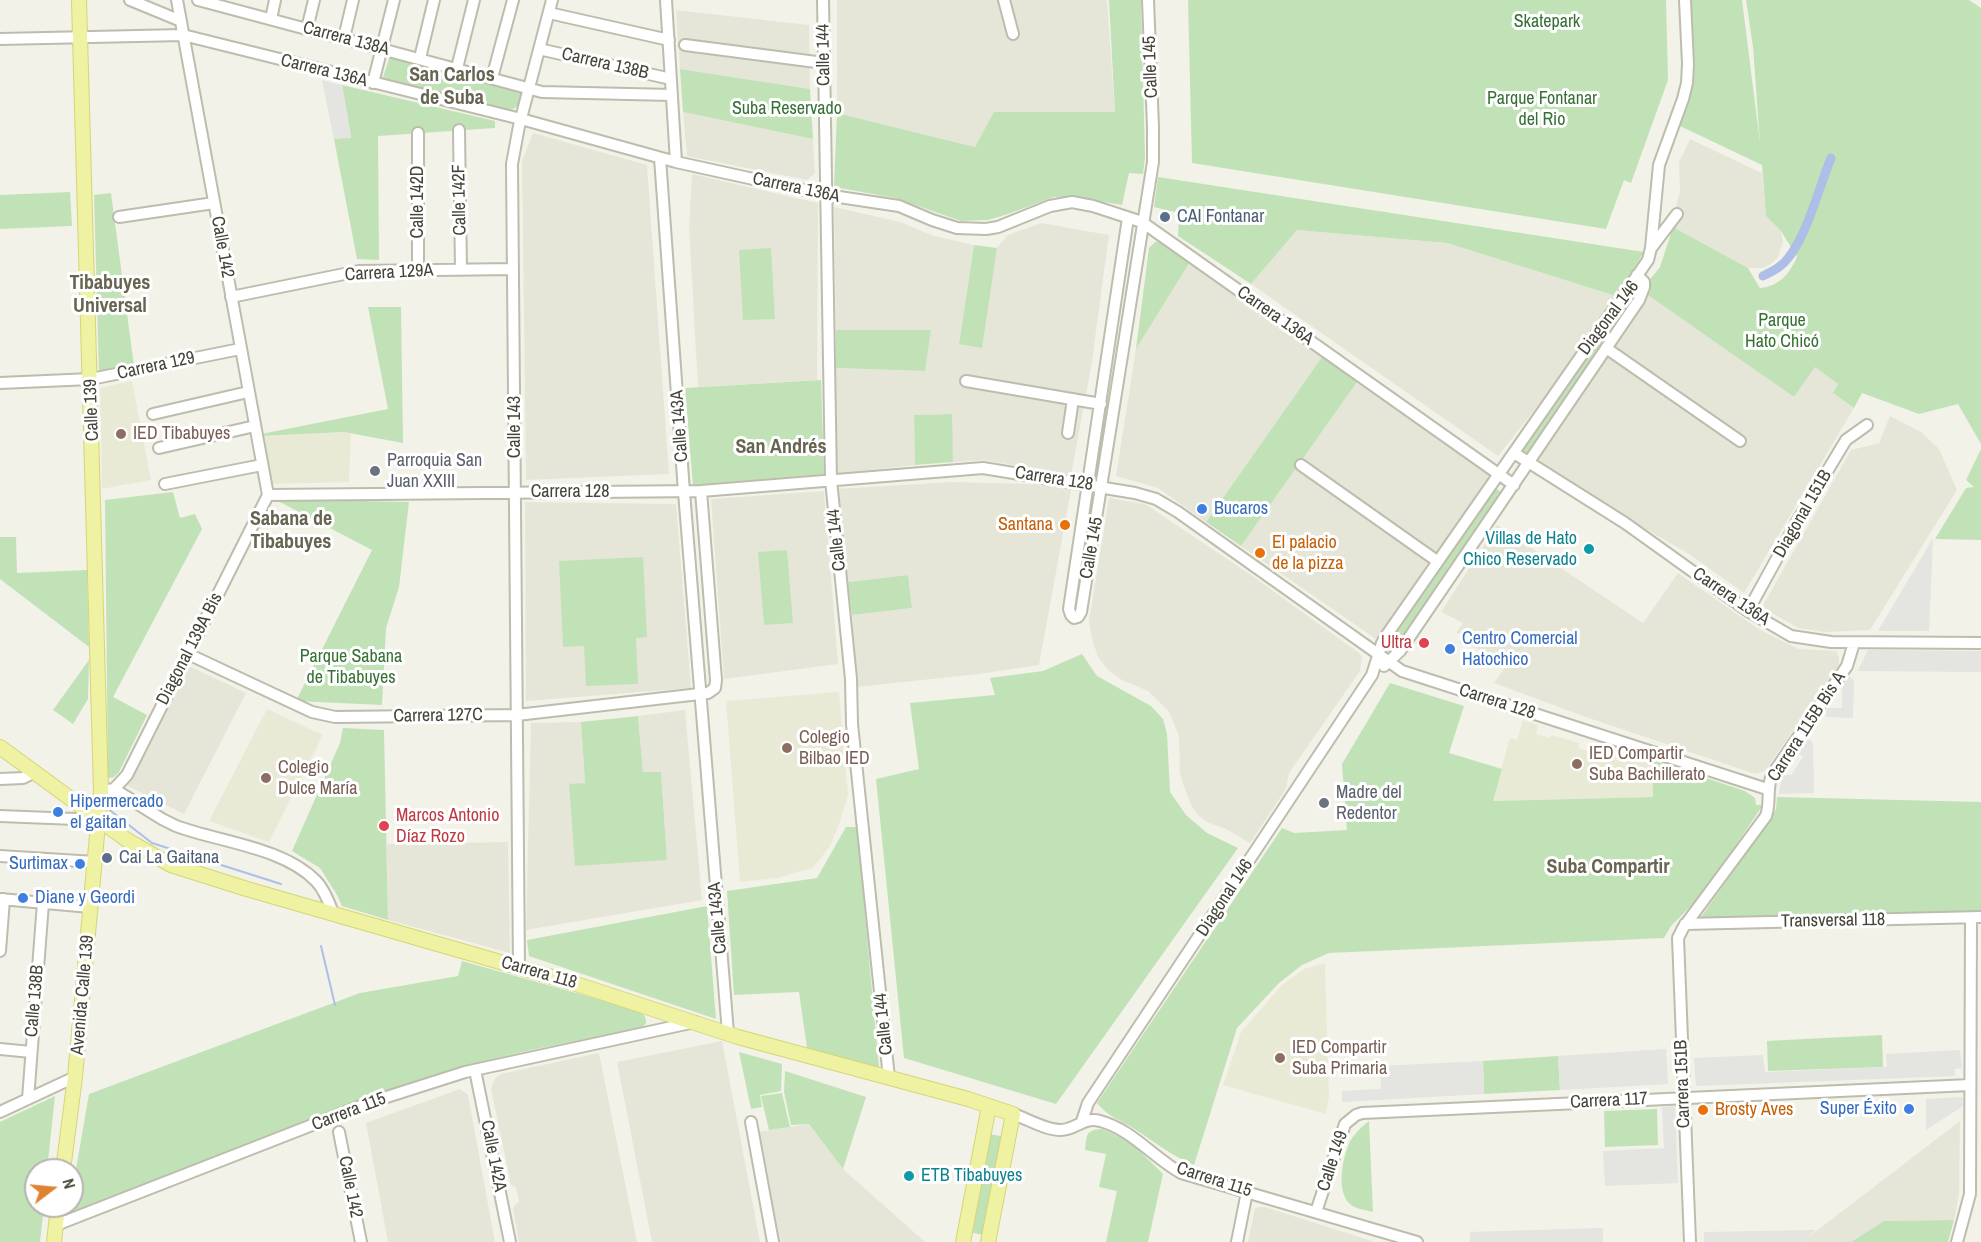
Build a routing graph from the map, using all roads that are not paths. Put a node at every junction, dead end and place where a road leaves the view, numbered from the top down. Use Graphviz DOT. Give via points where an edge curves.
graph roads {
  1 [pos="80,0"];
  2 [pos="130,0"];
  3 [pos="177,0"];
  4 [pos="184,0"];
  5 [pos="198,0"];
  6 [pos="275,0"];
  7 [pos="314,0"];
  8 [pos="353,0"];
  9 [pos="394,0"];
  10 [pos="434,0"];
  11 [pos="474,0"];
  12 [pos="513,0"];
  13 [pos="552,0"];
  14 [pos="666,0"];
  15 [pos="823,0"];
  16 [pos="1004,0"];
  17 [pos="1148,0"];
  18 [pos="1685,0"];
  19 [pos="233,4"];
  20 [pos="549,13"];
  21 [pos="180,18"];
  22 [pos="271,19"];
  23 [pos="307,29"];
  24 [pos="1013,34"];
  25 [pos="183,35"];
  26 [pos="81,37"];
  27 [pos="344,38"];
  28 [pos="0,39"];
  29 [pos="669,40"];
  30 [pos="686,45"];
  31 [pos="382,48"];
  32 [pos="539,49"];
  33 [pos="420,58"];
  34 [pos="824,63"];
  35 [pos="457,68"];
  36 [pos="492,78"];
  37 [pos="671,79"];
  38 [pos="373,83"];
  39 [pos="529,89"];
  40 [pos="672,95"];
  41 [pos="521,119"];
  42 [pos="459,130"];
  43 [pos="418,133"];
  44 [pos="660,158"];
  45 [pos="676,162"];
  46 [pos="826,195"];
  47 [pos="214,203"];
  48 [pos="1677,214"];
  49 [pos="119,217"];
  50 [pos="1128,218"];
  51 [pos="1142,222"];
  52 [pos="1651,248"];
  53 [pos="513,269"];
  54 [pos="418,270"];
  55 [pos="461,270"];
  56 [pos="1636,275"];
  57 [pos="231,297"];
  58 [pos="1606,348"];
  59 [pos="240,349"];
  60 [pos="91,380"];
  61 [pos="966,381"];
  62 [pos="0,383"];
  63 [pos="248,392"];
  64 [pos="1073,399"];
  65 [pos="1101,404"];
  66 [pos="153,414"];
  67 [pos="1867,425"];
  68 [pos="255,426"];
  69 [pos="1068,433"];
  70 [pos="1740,441"];
  71 [pos="159,448"];
  72 [pos="1514,453"];
  73 [pos="1529,462"];
  74 [pos="262,465"];
  75 [pos="1301,465"];
  76 [pos="1499,474"];
  77 [pos="831,480"];
  78 [pos="165,483"];
  79 [pos="1089,485"];
  80 [pos="1514,485"];
  81 [pos="1102,487"];
  82 [pos="701,491"];
  83 [pos="515,492"];
  84 [pos="684,492"];
  85 [pos="268,495"];
  86 [pos="1437,561"];
  87 [pos="1748,611"];
  88 [pos="1854,643"];
  89 [pos="1981,644"];
  90 [pos="188,654"];
  91 [pos="1378,654"];
  92 [pos="1388,662"];
  93 [pos="1372,675"];
  94 [pos="700,694"];
  95 [pos="517,715"];
  96 [pos="0,747"];
  97 [pos="35,772"];
  98 [pos="0,779"];
  99 [pos="1767,789"];
  100 [pos="108,790"];
  101 [pos="0,816"];
  102 [pos="99,820"];
  103 [pos="0,856"];
  104 [pos="95,862"];
  105 [pos="2,899"];
  106 [pos="43,903"];
  107 [pos="90,907"];
  108 [pos="333,913"];
  109 [pos="1976,918"];
  110 [pos="1684,926"];
  111 [pos="0,951"];
  112 [pos="519,967"];
  113 [pos="654,1009"];
  114 [pos="695,1022"];
  115 [pos="652,1031"];
  116 [pos="728,1034"];
  117 [pos="0,1049"];
  118 [pos="31,1052"];
  119 [pos="476,1070"];
  120 [pos="75,1077"];
  121 [pos="889,1078"];
  122 [pos="1970,1085"];
  123 [pos="1684,1098"];
  124 [pos="28,1099"];
  125 [pos="989,1106"];
  126 [pos="0,1113"];
  127 [pos="1013,1114"];
  128 [pos="1356,1115"];
  129 [pos="1082,1121"];
  130 [pos="751,1122"];
  131 [pos="339,1132"];
  132 [pos="65,1158"];
  133 [pos="1247,1192"];
  134 [pos="1975,1194"];
  135 [pos="1316,1212"];
  136 [pos="57,1218"];
  137 [pos="56,1225"];
  138 [pos="963,1241"];
  139 [pos="54,1242"];
  140 [pos="361,1242"];
  141 [pos="510,1242"];
  142 [pos="773,1242"];
  143 [pos="981,1242"];
  144 [pos="988,1242"];
  145 [pos="1237,1242"];
  146 [pos="1417,1242"];
  147 [pos="1690,1242"];
  148 [pos="1957,1242"];
  1 -- 26 [label="main road, Calle 139"];
  2 -- 21 [label="street"];
  3 -- 21 [label="street, Calle 142"];
  4 -- 21 [label="street"];
  5 -- 19 [label="street, Carrera 138A"];
  6 -- 22 [label="street"];
  7 -- 23 [label="street"];
  8 -- 27 [label="street"];
  9 -- 31 [label="street"];
  10 -- 33 [label="street"];
  11 -- 35 [label="street"];
  12 -- 36 [label="street"];
  13 -- 20 [label="street, Calle 143"];
  14 -- 29 [label="street"];
  15 -- 34 [label="street, Calle 144"];
  16 -- 24 [label="street"];
  17 -- 51 [label="street, Calle 145" via="1153,146"];
  18 -- 52 [label="street" via="1687,83 1659,165"];
  19 -- 22 [label="street, Carrera 138A"];
  20 -- 29 [label="street"];
  20 -- 32 [label="street, Calle 143"];
  21 -- 25 [label="street, Calle 142"];
  22 -- 23 [label="street, Carrera 138A"];
  23 -- 27 [label="street, Carrera 138A"];
  25 -- 26 [label="street, Carrera 136A"];
  25 -- 38 [label="street, Carrera 136A"];
  25 -- 47 [label="street, Calle 142"];
  26 -- 28 [label="street, Carrera 136A"];
  26 -- 60 [label="main road, Calle 139"];
  27 -- 31 [label="street, Carrera 138A"];
  29 -- 37 [label="street"];
  30 -- 34 [label="street"];
  31 -- 33 [label="street, Carrera 138A"];
  31 -- 38 [label="street"];
  32 -- 37 [label="street, Carrera 138B"];
  32 -- 39 [label="street, Calle 143"];
  33 -- 35 [label="street, Carrera 138A"];
  34 -- 46 [label="street, Calle 144"];
  35 -- 36 [label="street, Carrera 138A"];
  36 -- 39 [label="street, Carrera 138A"];
  37 -- 40 [label="street"];
  38 -- 41 [label="street, Carrera 136A"];
  39 -- 40 [label="street, Carrera 138A" via="572,94"];
  39 -- 41 [label="street, Calle 143"];
  40 -- 45 [label="street"];
  41 -- 44 [label="street, Carrera 136A"];
  41 -- 53 [label="street, Calle 143" via="512,164"];
  42 -- 55 [label="street, Calle 142F"];
  43 -- 54 [label="street, Calle 142D"];
  44 -- 45 [label="street, Carrera 136A"];
  44 -- 84 [label="street, Calle 143A"];
  45 -- 46 [label="street, Carrera 136A"];
  46 -- 50 [label="street, Carrera 136A" via="899,206 948,226 972,229 998,227 1061,203 1083,204"];
  46 -- 77 [label="street, Calle 144"];
  47 -- 49 [label="street"];
  47 -- 57 [label="street, Calle 142"];
  48 -- 52 [label="street"];
  50 -- 51 [label="street, Carrera 136A"];
  50 -- 65 [label="street, Calle 145"];
  51 -- 76 [label="street, Carrera 136A"];
  51 -- 81 [label="street, Calle 145"];
  52 -- 56 [label="street" via="1648,260"];
  53 -- 55 [label="street, Carrera 129A"];
  53 -- 83 [label="street, Calle 143"];
  54 -- 55 [label="street, Carrera 129A"];
  54 -- 57 [label="street, Carrera 129A" via="359,271"];
  56 -- 58 [label="street, Diagonal 146" via="1644,282 1642,294"];
  56 -- 72 [label="street, Diagonal 146"];
  57 -- 59 [label="street, Calle 142"];
  58 -- 70 [label="street"];
  58 -- 73 [label="street, Diagonal 146"];
  59 -- 60 [label="street, Carrera 129"];
  59 -- 63 [label="street, Calle 142"];
  60 -- 62 [label="street, Carrera 129"];
  60 -- 100 [label="main road, Calle 139"];
  61 -- 64 [label="street"];
  63 -- 66 [label="street"];
  63 -- 68 [label="street, Calle 142"];
  64 -- 65 [label="street"];
  64 -- 69 [label="street"];
  65 -- 79 [label="street, Calle 145"];
  67 -- 87 [label="street, Diagonal 151B" via="1846,440"];
  68 -- 71 [label="street"];
  68 -- 74 [label="street, Calle 142"];
  72 -- 73 [label="street, Carrera 136A"];
  72 -- 76 [label="street, Diagonal 146"];
  73 -- 80 [label="street, Diagonal 146"];
  73 -- 87 [label="street, Carrera 136A" via="1625,523"];
  74 -- 78 [label="street"];
  74 -- 85 [label="street, Calle 142"];
  75 -- 86 [label="street"];
  76 -- 80 [label="street, Carrera 136A"];
  76 -- 86 [label="street, Diagonal 146"];
  77 -- 79 [label="street, Carrera 128" via="983,468"];
  77 -- 82 [label="street, Carrera 128"];
  77 -- 121 [label="street, Calle 144"];
  79 -- 81 [label="street, Carrera 128"];
  79 -- 81 [label="street, Calle 145" via="1070,609 1074,618 1081,612"];
  80 -- 92 [label="street, Diagonal 146" via="1400,651"];
  81 -- 91 [label="street, Carrera 128" via="1164,504"];
  82 -- 84 [label="street, Carrera 128"];
  82 -- 94 [label="street" via="716,680 712,691"];
  83 -- 84 [label="street, Carrera 128"];
  83 -- 85 [label="street, Carrera 128"];
  83 -- 95 [label="street, Calle 143"];
  84 -- 94 [label="street, Calle 143A"];
  85 -- 90 [label="street, Diagonal 139A Bis"];
  86 -- 91 [label="street, Diagonal 146"];
  87 -- 88 [label="street, Carrera 136A" via="1791,636"];
  88 -- 89 [label="street, Carrera 136A"];
  88 -- 99 [label="street, Carrera 115B Bis A" via="1847,666 1772,775"];
  90 -- 95 [label="street, Carrera 127C" via="323,715"];
  90 -- 100 [label="street, Diagonal 139A Bis" via="127,775"];
  91 -- 92 [label="street, Carrera 128"];
  91 -- 93 [label="street, Diagonal 146"];
  92 -- 93 [label="street, Diagonal 146"];
  92 -- 99 [label="street, Carrera 128" via="1406,672"];
  93 -- 129 [label="street, Diagonal 146" via="1088,1102"];
  94 -- 95 [label="street, Carrera 127C"];
  94 -- 116 [label="street, Calle 143A"];
  95 -- 112 [label="street, Calle 143"];
  96 -- 97 [label="main road, Carrera 118"];
  97 -- 98 [label="street" via="23,778"];
  97 -- 102 [label="main road, Carrera 118"];
  99 -- 110 [label="street, Carrera 115B Bis A" via="1766,816"];
  100 -- 102 [label="main road, Calle 139"];
  100 -- 108 [label="street" via="176,826 285,859 317,882"];
  101 -- 102 [label="street"];
  102 -- 104 [label="main road, Avenida Calle 139"];
  102 -- 108 [label="main road, Carrera 118" via="171,865"];
  103 -- 104 [label="street"];
  104 -- 107 [label="main road, Avenida Calle 139"];
  105 -- 106 [label="street"];
  105 -- 111 [label="street"];
  106 -- 107 [label="street"];
  106 -- 118 [label="street, Calle 138B"];
  107 -- 120 [label="main road, Avenida Calle 139"];
  108 -- 112 [label="main road, Carrera 118"];
  109 -- 110 [label="street, Transversal 118"];
  109 -- 122 [label="street"];
  110 -- 123 [label="street, Carrera 151B" via="1677,947"];
  112 -- 113 [label="main road, Carrera 118"];
  113 -- 114 [label="main road, Carrera 118"];
  113 -- 115 [label="street" via="657,1020"];
  114 -- 115 [label="street, Carrera 115"];
  114 -- 116 [label="main road, Carrera 118"];
  115 -- 119 [label="street, Carrera 115"];
  116 -- 121 [label="main road, Carrera 118"];
  117 -- 118 [label="street"];
  118 -- 124 [label="street, Calle 138B"];
  119 -- 137 [label="street, Carrera 115" via="371,1102"];
  119 -- 141 [label="street, Calle 142A"];
  120 -- 124 [label="street"];
  120 -- 132 [label="main road, Avenida Calle 139"];
  121 -- 125 [label="main road, Carrera 118"];
  122 -- 123 [label="street, Carrera 117"];
  122 -- 134 [label="street"];
  123 -- 128 [label="street, Carrera 117"];
  123 -- 147 [label="street, Carrera 151B"];
  124 -- 126 [label="street"];
  125 -- 127 [label="main road, Carrera 115"];
  125 -- 138 [label="main road"];
  127 -- 129 [label="street, Carrera 115" via="1061,1130"];
  127 -- 144 [label="main road"];
  128 -- 135 [label="street, Calle 149" via="1342,1131"];
  129 -- 133 [label="street, Carrera 115" via="1098,1120 1119,1129 1181,1173"];
  130 -- 142 [label="street"];
  131 -- 140 [label="street, Calle 142"];
  133 -- 135 [label="street, Carrera 115"];
  133 -- 145 [label="street"];
  134 -- 148 [label="street"];
  135 -- 146 [label="street, Carrera 115"];
  136 -- 137 [label="main road"];
  137 -- 139 [label="main road"];
  138 -- 143 [label="main road"];
}
